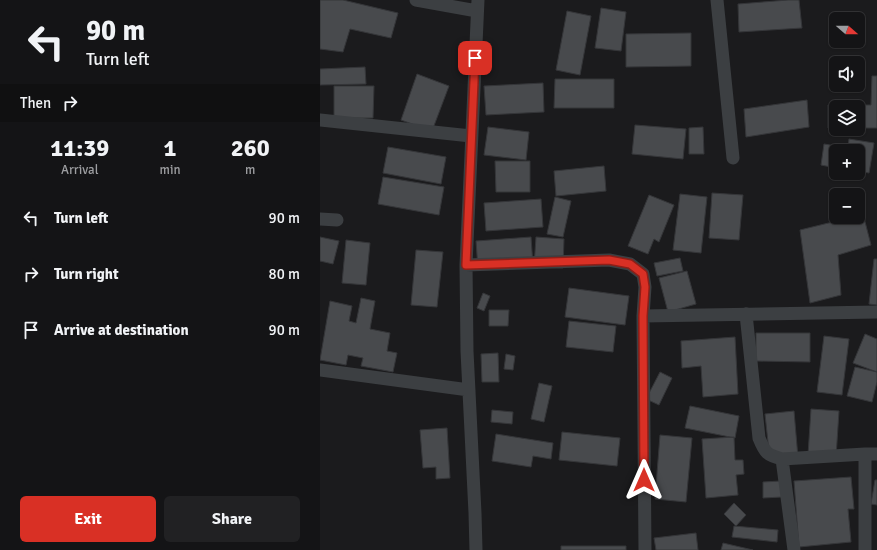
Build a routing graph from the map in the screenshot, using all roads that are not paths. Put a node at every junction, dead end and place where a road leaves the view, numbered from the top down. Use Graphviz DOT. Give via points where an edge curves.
graph roads {
  1 [pos="416,0"];
  2 [pos="717,0"];
  3 [pos="477,6"];
  4 [pos="320,120"];
  5 [pos="471,136"];
  6 [pos="733,158"];
  7 [pos="320,219"];
  8 [pos="337,220"];
  9 [pos="466,265"];
  10 [pos="877,312"];
  11 [pos="746,314"];
  12 [pos="643,316"];
  13 [pos="320,370"];
  14 [pos="469,390"];
  15 [pos="871,454"];
  16 [pos="782,459"];
  17 [pos="476,550"];
  18 [pos="645,550"];
  19 [pos="794,550"];
  20 [pos="865,550"];
  1 -- 3 [label="street"];
  2 -- 6 [label="street"];
  3 -- 5 [label="street"];
  4 -- 5 [label="street"];
  5 -- 9 [label="street"];
  7 -- 8 [label="street"];
  9 -- 12 [label="street" via="609,260 630,264 643,274"];
  9 -- 14 [label="street" via="466,351"];
  10 -- 11 [label="street"];
  11 -- 12 [label="street"];
  11 -- 16 [label="street" via="759,438 764,451"];
  12 -- 18 [label="street"];
  13 -- 14 [label="street"];
  14 -- 17 [label="street"];
  15 -- 16 [label="street"];
  15 -- 20 [label="street"];
  16 -- 19 [label="street"];
}
